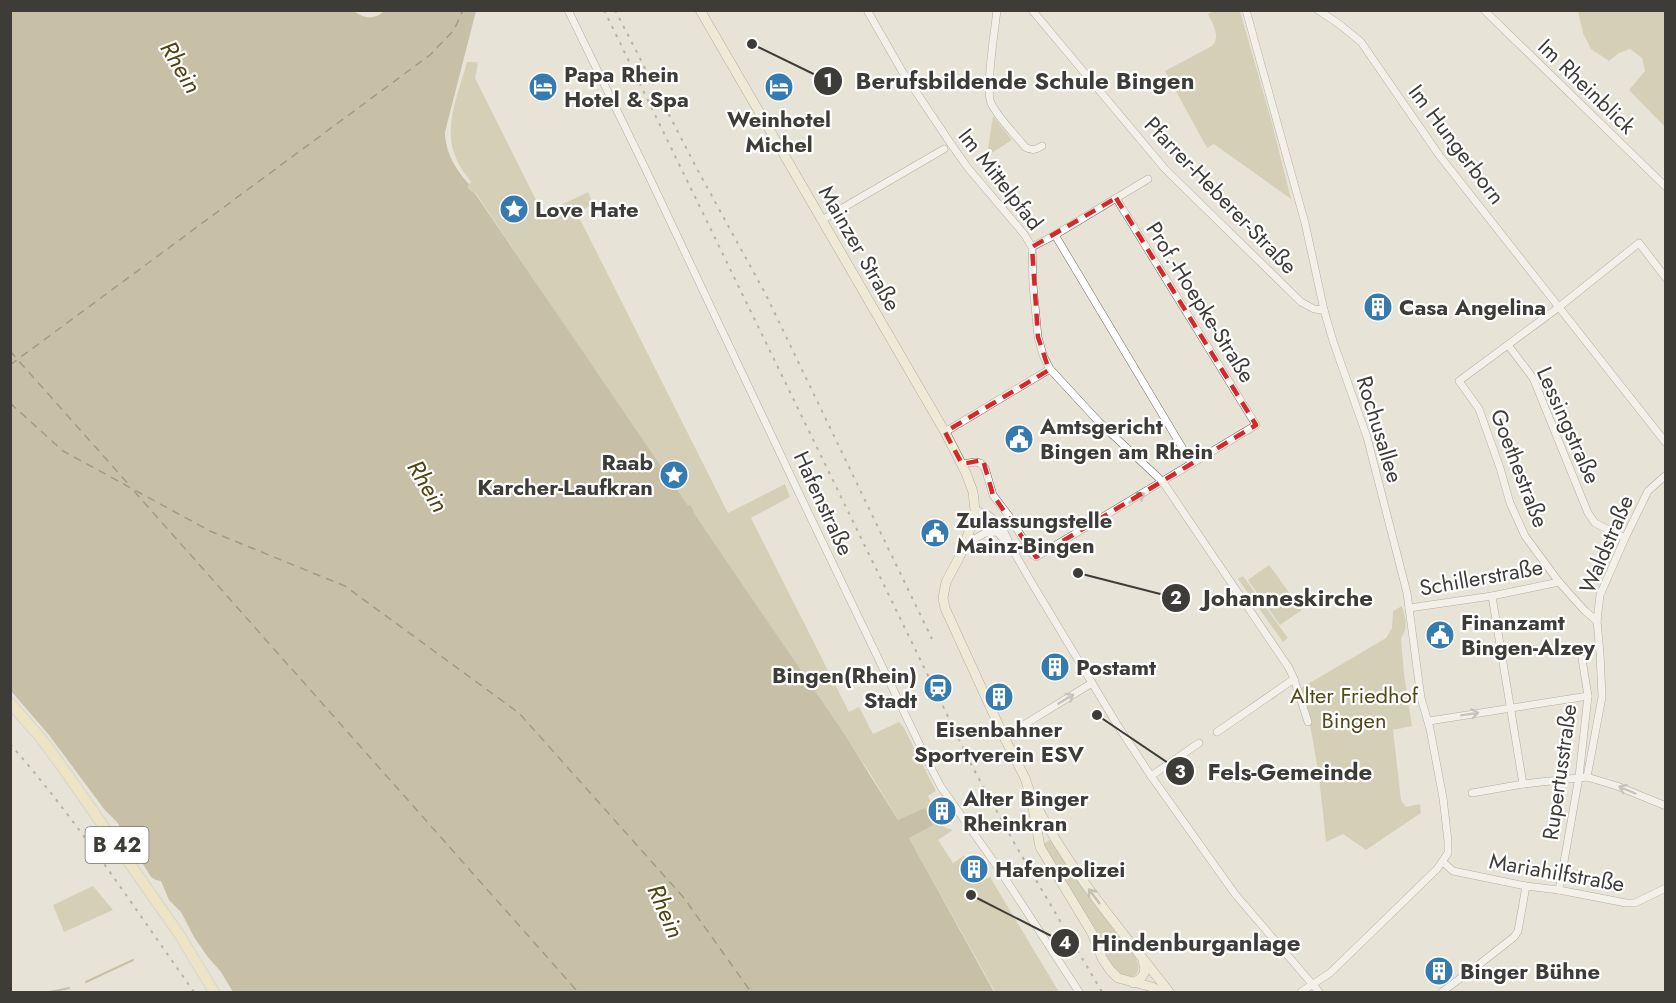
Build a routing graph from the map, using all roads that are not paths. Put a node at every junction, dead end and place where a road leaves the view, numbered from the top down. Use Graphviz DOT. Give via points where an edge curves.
graph roads {
  1 [pos="568,10"];
  2 [pos="700,10"];
  3 [pos="867,10"];
  4 [pos="997,10"];
  5 [pos="1032,10"];
  6 [pos="1246,10"];
  7 [pos="1318,10"];
  8 [pos="1484,10"];
  9 [pos="1042,146"];
  10 [pos="944,149"];
  11 [pos="1148,179"];
  12 [pos="1665,187"];
  13 [pos="1116,198"];
  14 [pos="822,220"];
  15 [pos="1054,235"];
  16 [pos="1032,247"];
  17 [pos="1665,278"];
  18 [pos="1559,307"];
  19 [pos="1324,310"];
  20 [pos="1508,345"];
  21 [pos="1050,369"];
  22 [pos="945,432"];
  23 [pos="1665,443"];
  24 [pos="962,465"];
  25 [pos="1192,465"];
  26 [pos="1665,475"];
  27 [pos="1162,482"];
  28 [pos="975,514"];
  29 [pos="997,532"];
  30 [pos="1625,538"];
  31 [pos="964,545"];
  32 [pos="1011,547"];
  33 [pos="1559,582"];
  34 [pos="1492,596"];
  35 [pos="1409,608"];
  36 [pos="1597,621"];
  37 [pos="1582,660"];
  38 [pos="1294,679"];
  39 [pos="1092,684"];
  40 [pos="1588,696"];
  41 [pos="10,704"];
  42 [pos="1511,708"];
  43 [pos="1429,721"];
  44 [pos="1308,722"];
  45 [pos="1217,732"];
  46 [pos="1004,737"];
  47 [pos="1199,743"];
  48 [pos="1151,776"];
  49 [pos="1583,777"];
  50 [pos="1523,784"];
  51 [pos="1472,794"];
  52 [pos="1031,796"];
  53 [pos="1665,806"];
  54 [pos="1053,838"];
  55 [pos="1040,847"];
  56 [pos="1443,862"];
  57 [pos="1526,886"];
  58 [pos="1665,888"];
  59 [pos="1559,890"];
  60 [pos="1143,959"];
  61 [pos="1472,970"];
  62 [pos="1462,977"];
  63 [pos="1312,985"];
  64 [pos="1132,988"];
  65 [pos="214,993"];
  66 [pos="1079,993"];
  67 [pos="1162,993"];
  68 [pos="1169,993"];
  69 [pos="1301,993"];
  70 [pos="1319,993"];
  71 [pos="1442,993"];
  1 -- 66 [label="street, Hafenstraße" via="928,762"];
  2 -- 14 [label="main road, Mainzer Straße"];
  3 -- 16 [label="street, Im Mittelpfad" via="902,72 951,144"];
  4 -- 9 [label="street" via="989,100 1025,147 1035,150"];
  5 -- 19 [label="street, Pfarrer-Heberer-Straße" via="1165,170 1301,302"];
  6 -- 19 [label="street, Rochusallee" via="1305,223"];
  7 -- 18 [label="street, Im Hungerborn" via="1361,42 1439,154"];
  8 -- 12 [label="street, Im Rheinblick"];
  10 -- 14 [label="street"];
  11 -- 13 [label="street"];
  13 -- 15 [label="street"];
  13 -- 25 [label="street, Prof.-Hoepke-Straße" via="1256,425"];
  14 -- 22 [label="main road, Mainzer Straße"];
  15 -- 16 [label="street"];
  15 -- 25 [label="street"];
  16 -- 21 [label="street" via="1038,337"];
  17 -- 18 [label="street" via="1639,243"];
  18 -- 20 [label="street"];
  18 -- 23 [label="street, Im Hungerborn"];
  19 -- 35 [label="street, Rochusallee" via="1367,437"];
  20 -- 30 [label="street, Lessingstraße" via="1533,378 1588,513 1595,522"];
  20 -- 33 [label="street, Goethestraße" via="1460,381 1479,409 1525,536"];
  21 -- 22 [label="street"];
  21 -- 27 [label="street"];
  22 -- 24 [label="main road, Mainzer Straße"];
  24 -- 27 [label="street, one-way" via="975,462 985,468 993,495 1036,557"];
  24 -- 28 [label="main road, Mainzer Straße" via="973,492"];
  25 -- 27 [label="street"];
  26 -- 30 [label="street, Waldstraße" via="1648,491"];
  27 -- 38 [label="street"];
  28 -- 29 [label="street"];
  28 -- 31 [label="main road"];
  28 -- 32 [label="street" via="988,515 1001,525"];
  29 -- 31 [label="street" via="985,533"];
  29 -- 32 [label="street"];
  30 -- 36 [label="street, Waldstraße" via="1600,595"];
  31 -- 46 [label="main road" via="946,582 943,598"];
  32 -- 39 [label="street"];
  33 -- 34 [label="street, Schillerstraße"];
  33 -- 36 [label="street, Goethestraße"];
  34 -- 35 [label="street, Schillerstraße"];
  34 -- 42 [label="street"];
  35 -- 43 [label="street, Rochusallee" via="1421,698"];
  36 -- 49 [label="street, Waldstraße" via="1602,697"];
  37 -- 40 [label="street, Rupertusstraße"];
  38 -- 44 [label="street"];
  38 -- 45 [label="street"];
  46 -- 39 [label="street, one-way"];
  39 -- 48 [label="street"];
  40 -- 42 [label="street"];
  40 -- 49 [label="street, Rupertusstraße"];
  41 -- 65 [label="main road, B 42" via="66,772 179,934"];
  43 -- 42 [label="street, one-way"];
  42 -- 50 [label="street"];
  43 -- 56 [label="street, Rochusallee" via="1448,841"];
  46 -- 52 [label="main road"];
  47 -- 48 [label="street"];
  48 -- 63 [label="street" via="1235,894"];
  49 -- 50 [label="street"];
  53 -- 49 [label="street, one-way"];
  49 -- 59 [label="street, Rupertusstraße"];
  50 -- 51 [label="street"];
  52 -- 54 [label="main road"];
  52 -- 55 [label="main road"];
  54 -- 55 [label="main road" via="1046,838"];
  60 -- 54 [label="main road, one-way"];
  55 -- 64 [label="main road" via="1092,933 1102,958"];
  56 -- 57 [label="street, Mariahilfstraße" via="1453,871"];
  56 -- 63 [label="street" via="1330,973"];
  57 -- 59 [label="street, Mariahilfstraße"];
  57 -- 61 [label="street" via="1518,931"];
  58 -- 59 [label="street, Mariahilfstraße" via="1635,903"];
  60 -- 64 [label="main road" via="1146,970"];
  60 -- 68 [label="main road"];
  62 -- 71 [label="street"];
  63 -- 69 [label="street"];
  63 -- 70 [label="street"];
  64 -- 67 [label="main road" via="1152,987"];
}
